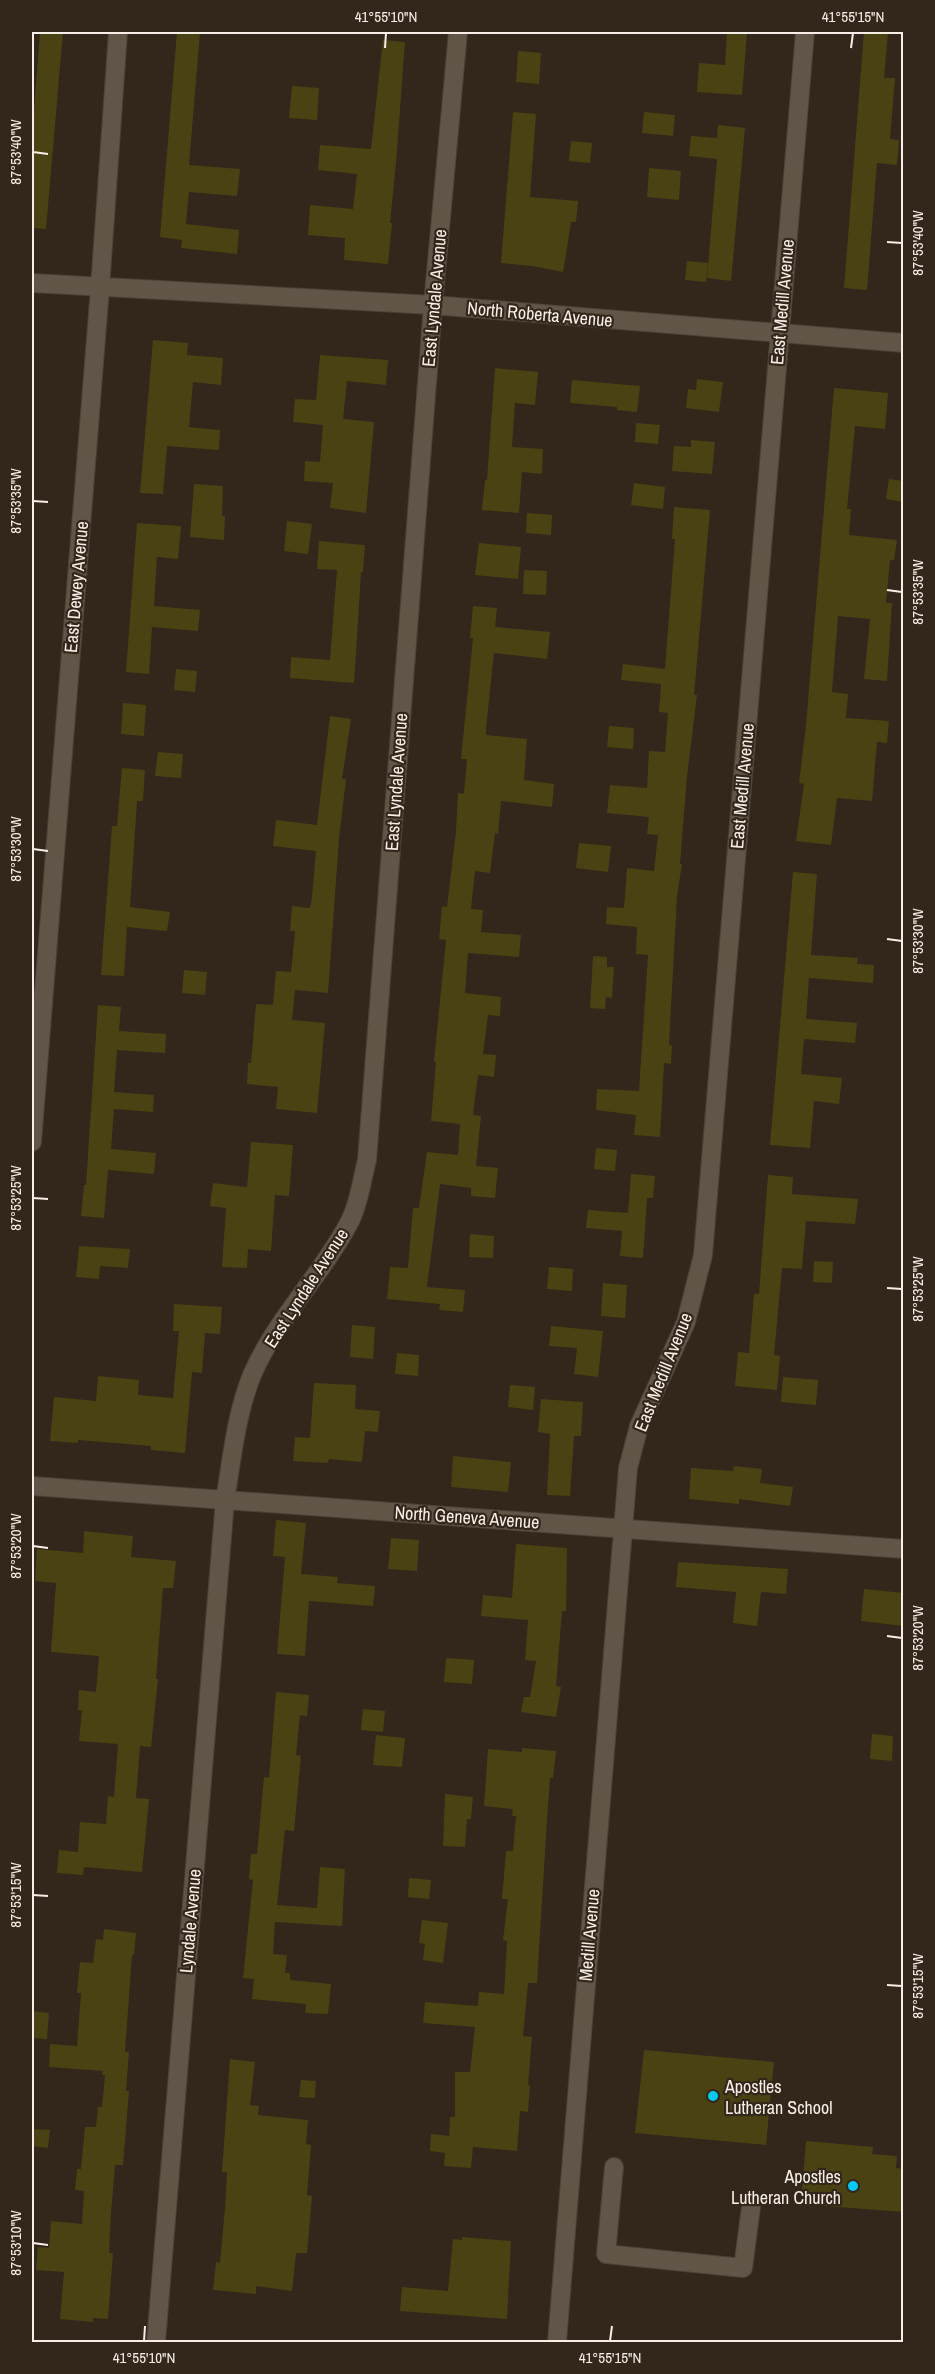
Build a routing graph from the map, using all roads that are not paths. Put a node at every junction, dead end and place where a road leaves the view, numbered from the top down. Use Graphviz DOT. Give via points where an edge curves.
graph roads {
  1 [pos="118,32"];
  2 [pos="458,32"];
  3 [pos="805,32"];
  4 [pos="32,283"];
  5 [pos="100,288"];
  6 [pos="433,305"];
  7 [pos="779,333"];
  8 [pos="903,343"];
  9 [pos="32,1142"];
  10 [pos="32,1486"];
  11 [pos="225,1500"];
  12 [pos="622,1528"];
  13 [pos="903,1549"];
  14 [pos="614,2166"];
  15 [pos="751,2207"];
  16 [pos="156,2343"];
  17 [pos="557,2343"];
  1 -- 5 [label="street, East Dewey Avenue"];
  2 -- 6 [label="street, East Lyndale Avenue"];
  3 -- 7 [label="street, East Medill Avenue"];
  4 -- 5 [label="street, North Roberta Avenue"];
  5 -- 6 [label="street, North Roberta Avenue"];
  5 -- 9 [label="street, East Dewey Avenue"];
  6 -- 7 [label="street, North Roberta Avenue"];
  6 -- 11 [label="street, East Lyndale Avenue" via="367,1160 351,1219 324,1266 273,1335 252,1376 236,1431"];
  7 -- 8 [label="street, North Roberta Avenue"];
  7 -- 12 [label="street, East Medill Avenue" via="704,1255 686,1322 639,1426 628,1468"];
  10 -- 11 [label="street, North Geneva Avenue"];
  11 -- 12 [label="street, North Geneva Avenue"];
  11 -- 16 [label="street, Lyndale Avenue"];
  12 -- 13 [label="street, North Geneva Avenue"];
  12 -- 17 [label="street, Medill Avenue"];
  14 -- 15 [label="street" via="606,2254 743,2268"];
}
